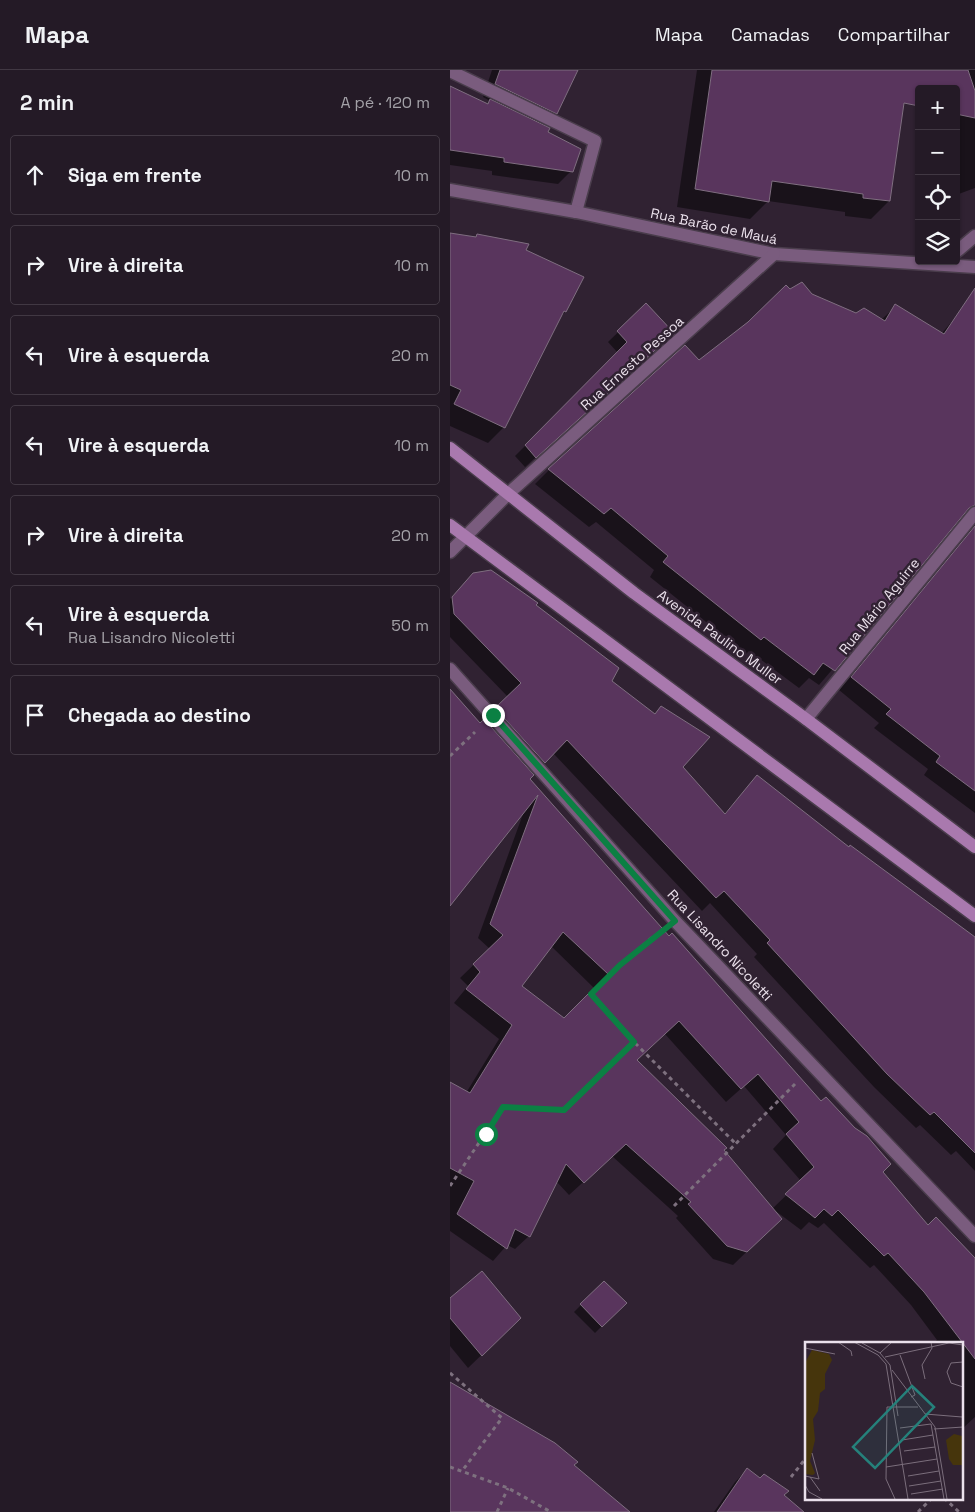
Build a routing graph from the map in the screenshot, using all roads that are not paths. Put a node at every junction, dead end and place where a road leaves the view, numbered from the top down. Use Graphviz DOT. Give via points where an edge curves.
graph roads {
  1 [pos="450,71"];
  2 [pos="450,190"];
  3 [pos="576,212"];
  4 [pos="975,236"];
  5 [pos="960,249"];
  6 [pos="774,254"];
  7 [pos="915,261"];
  8 [pos="960,265"];
  9 [pos="975,267"];
  10 [pos="450,448"];
  11 [pos="509,493"];
  12 [pos="975,513"];
  13 [pos="450,525"];
  14 [pos="464,536"];
  15 [pos="450,552"];
  16 [pos="450,669"];
  17 [pos="806,719"];
  18 [pos="974,844"];
  19 [pos="975,916"];
  20 [pos="975,1236"];
  1 -- 3 [label="street" via="595,142"];
  2 -- 3 [label="street, Rua Barão de Mauá"];
  3 -- 6 [label="street, Rua Barão de Mauá"];
  4 -- 5 [label="street"];
  6 -- 7 [label="street, Rua Barão de Mauá"];
  6 -- 11 [label="street, Rua Ernesto Pessoa"];
  8 -- 9 [label="street, Rua Barão de Mauá"];
  10 -- 11 [label="main road, Avenida Paulino Muller"];
  11 -- 14 [label="street"];
  11 -- 17 [label="main road, Avenida Paulino Muller" via="634,593"];
  12 -- 17 [label="street, Rua Mário Aguirre"];
  13 -- 14 [label="main road"];
  14 -- 15 [label="street"];
  14 -- 19 [label="main road"];
  16 -- 20 [label="street, Rua Lisandro Nicoletti" via="675,921"];
  17 -- 18 [label="main road, Avenida Paulino Muller"];
}
